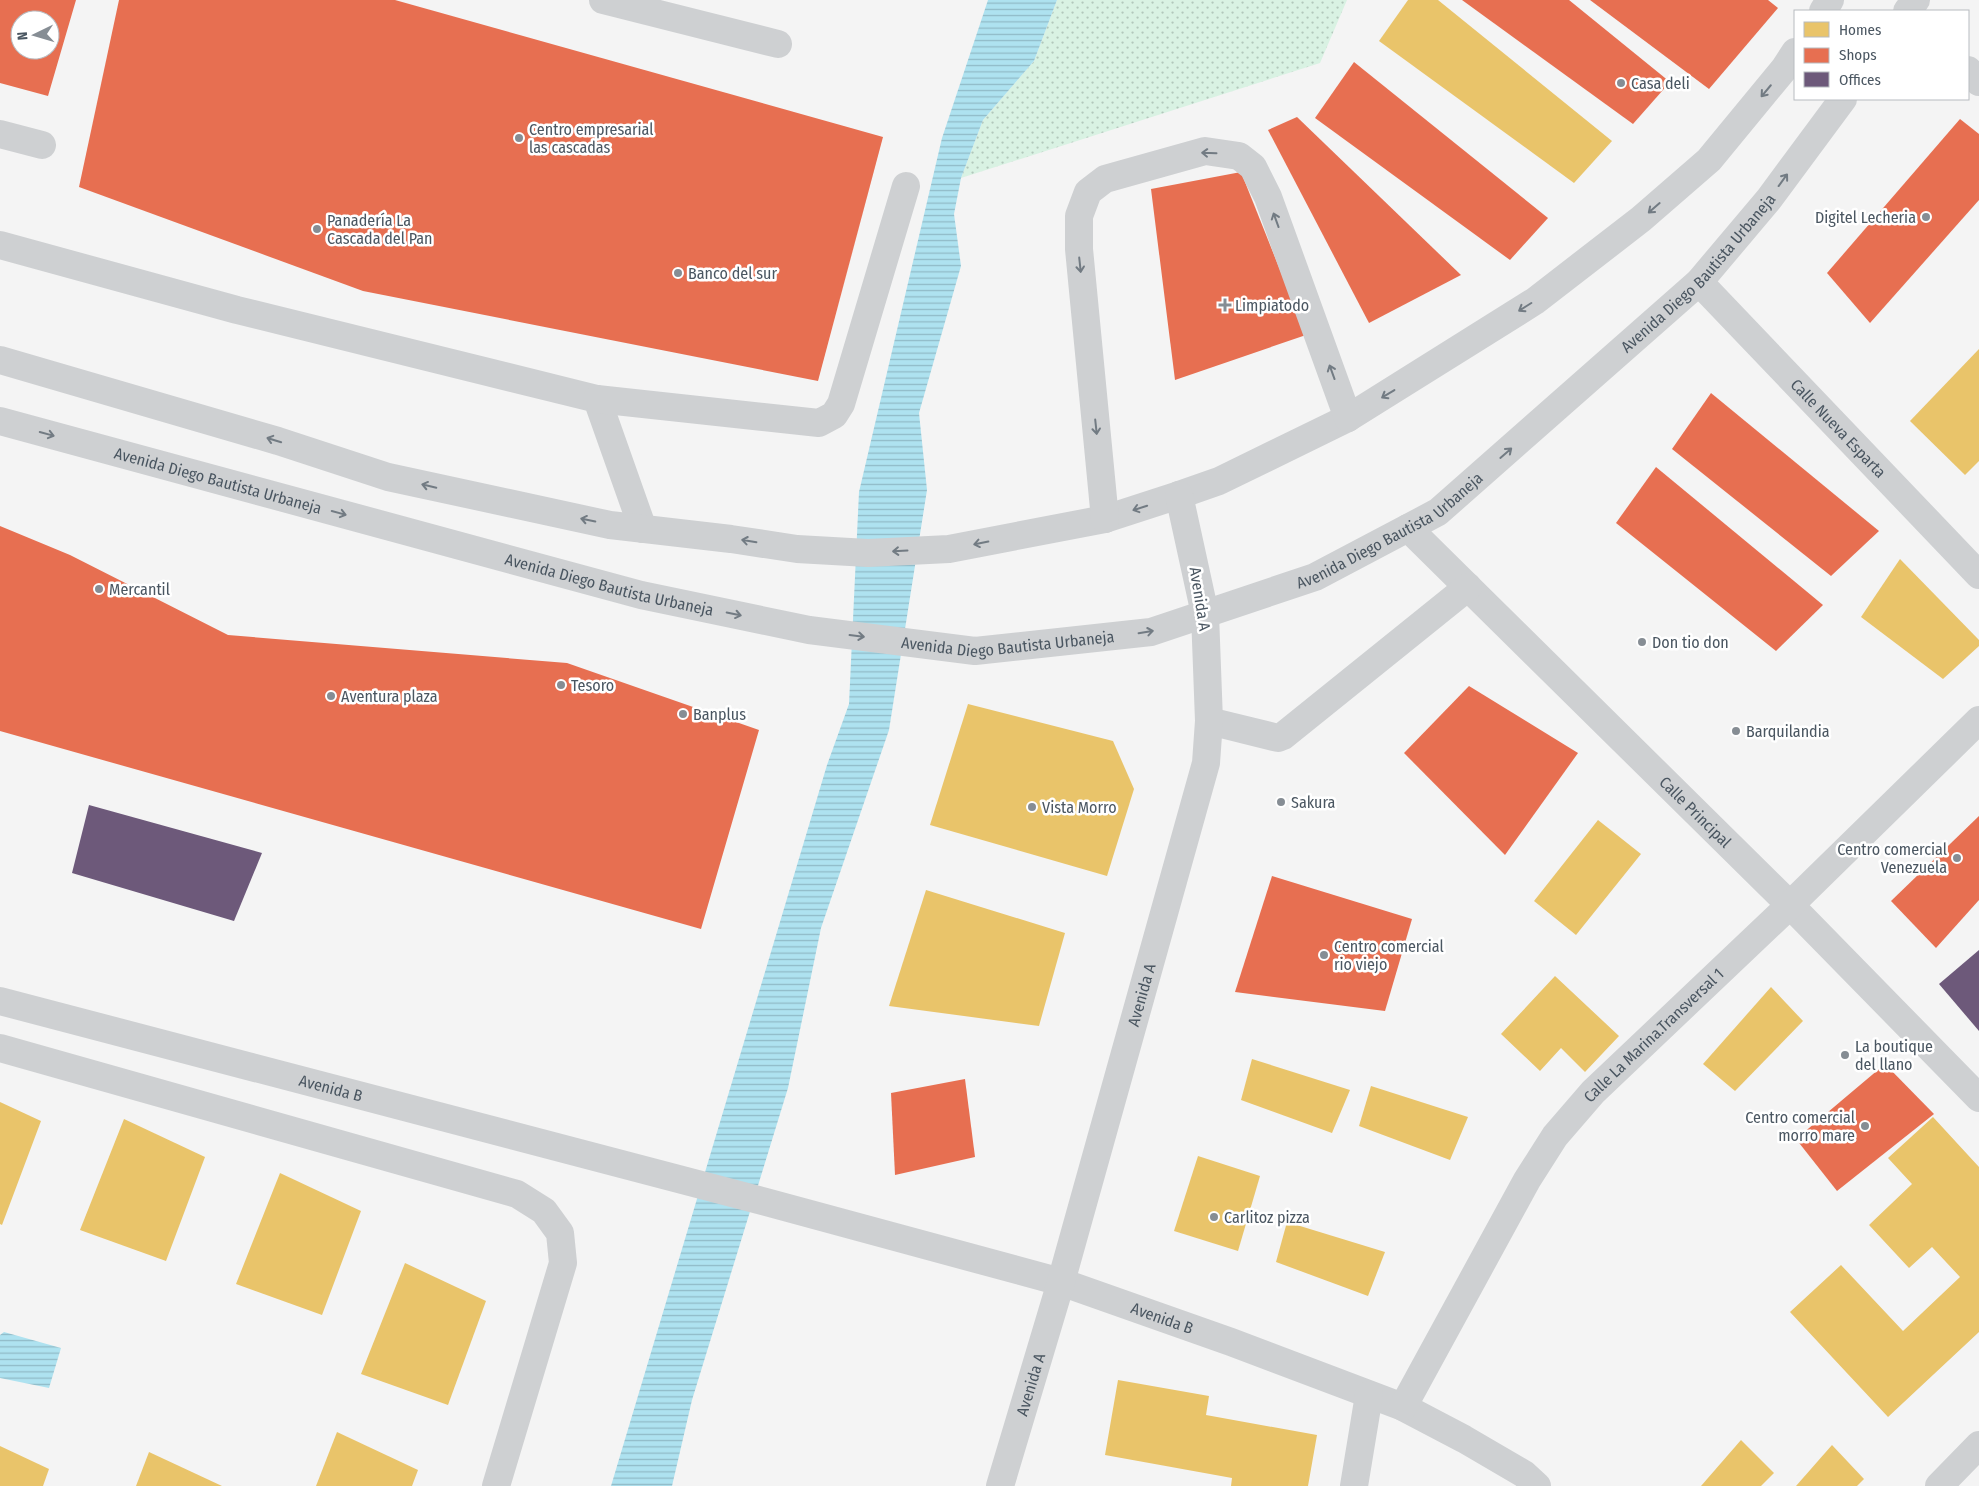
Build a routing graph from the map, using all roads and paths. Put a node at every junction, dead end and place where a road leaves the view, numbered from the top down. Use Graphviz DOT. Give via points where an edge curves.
graph roads {
  1 [pos="603,0"];
  2 [pos="778,44"];
  3 [pos="1794,54"];
  4 [pos="1969,71"];
  5 [pos="1979,82"];
  6 [pos="1842,100"];
  7 [pos="0,134"];
  8 [pos="42,145"];
  9 [pos="906,186"];
  10 [pos="0,245"];
  11 [pos="1699,282"];
  12 [pos="0,360"];
  13 [pos="597,399"];
  14 [pos="1348,418"];
  15 [pos="0,421"];
  16 [pos="1179,495"];
  17 [pos="1105,519"];
  18 [pos="1408,528"];
  19 [pos="644,530"];
  20 [pos="1979,575"];
  21 [pos="1468,587"];
  22 [pos="1205,614"];
  23 [pos="1979,720"];
  24 [pos="1209,721"];
  25 [pos="1790,906"];
  26 [pos="0,1001"];
  27 [pos="0,1048"];
  28 [pos="1979,1098"];
  29 [pos="1061,1282"];
  30 [pos="1369,1395"];
  31 [pos="1403,1407"];
  32 [pos="1979,1445"];
  33 [pos="496,1486"];
  34 [pos="1000,1486"];
  35 [pos="1354,1486"];
  36 [pos="1537,1486"];
  37 [pos="1939,1486"];
  1 -- 2 [label="street"];
  3 -- 14 [label="street, one-way" via="1708,160 1641,219 1535,301"];
  4 -- 5 [label="street"];
  11 -- 6 [label="street, Avenida Diego Bautista Urbaneja, one-way" via="1769,199"];
  7 -- 8 [label="street"];
  9 -- 13 [label="street" via="841,404 834,415 819,423"];
  10 -- 13 [label="street" via="237,310"];
  18 -- 11 [label="street, Avenida Diego Bautista Urbaneja, one-way" via="1438,512"];
  11 -- 20 [label="street, Calle Nueva Esparta"];
  19 -- 12 [label="street, one-way" via="388,477 278,441"];
  13 -- 19 [label="street"];
  14 -- 16 [label="street" via="1219,481"];
  14 -- 17 [label="street, one-way" via="1268,197 1253,168 1238,156 1205,151 1105,178 1088,192 1078,216"];
  15 -- 22 [label="street, Avenida Diego Bautista Urbaneja, one-way" via="641,595 809,630 975,651 1151,632"];
  16 -- 17 [label="street, one-way"];
  16 -- 22 [label="street, Avenida A"];
  17 -- 19 [label="street, one-way" via="949,549 868,552 797,549"];
  18 -- 21 [label="street, Calle Principal"];
  18 -- 22 [label="street, Avenida Diego Bautista Urbaneja" via="1315,578"];
  21 -- 24 [label="street" via="1283,736 1278,738"];
  21 -- 25 [label="street, Calle Principal"];
  22 -- 24 [label="street, Avenida A"];
  23 -- 25 [label="street, Calle La Marina.Transversal 1"];
  24 -- 29 [label="street, Avenida A" via="1206,763"];
  25 -- 28 [label="street, Calle Principal"];
  25 -- 31 [label="street, Calle La Marina.Transversal 1" via="1593,1092 1556,1136 1527,1180"];
  26 -- 29 [label="street, Avenida B"];
  27 -- 33 [label="street" via="517,1194 544,1211 560,1233 563,1263"];
  29 -- 30 [label="street, Avenida B"];
  29 -- 34 [label="street, Avenida A"];
  30 -- 31 [label="street, Avenida B"];
  30 -- 35 [label="street"];
  31 -- 36 [label="street, Avenida B" via="1524,1474"];
  32 -- 37 [label="street"];
}
